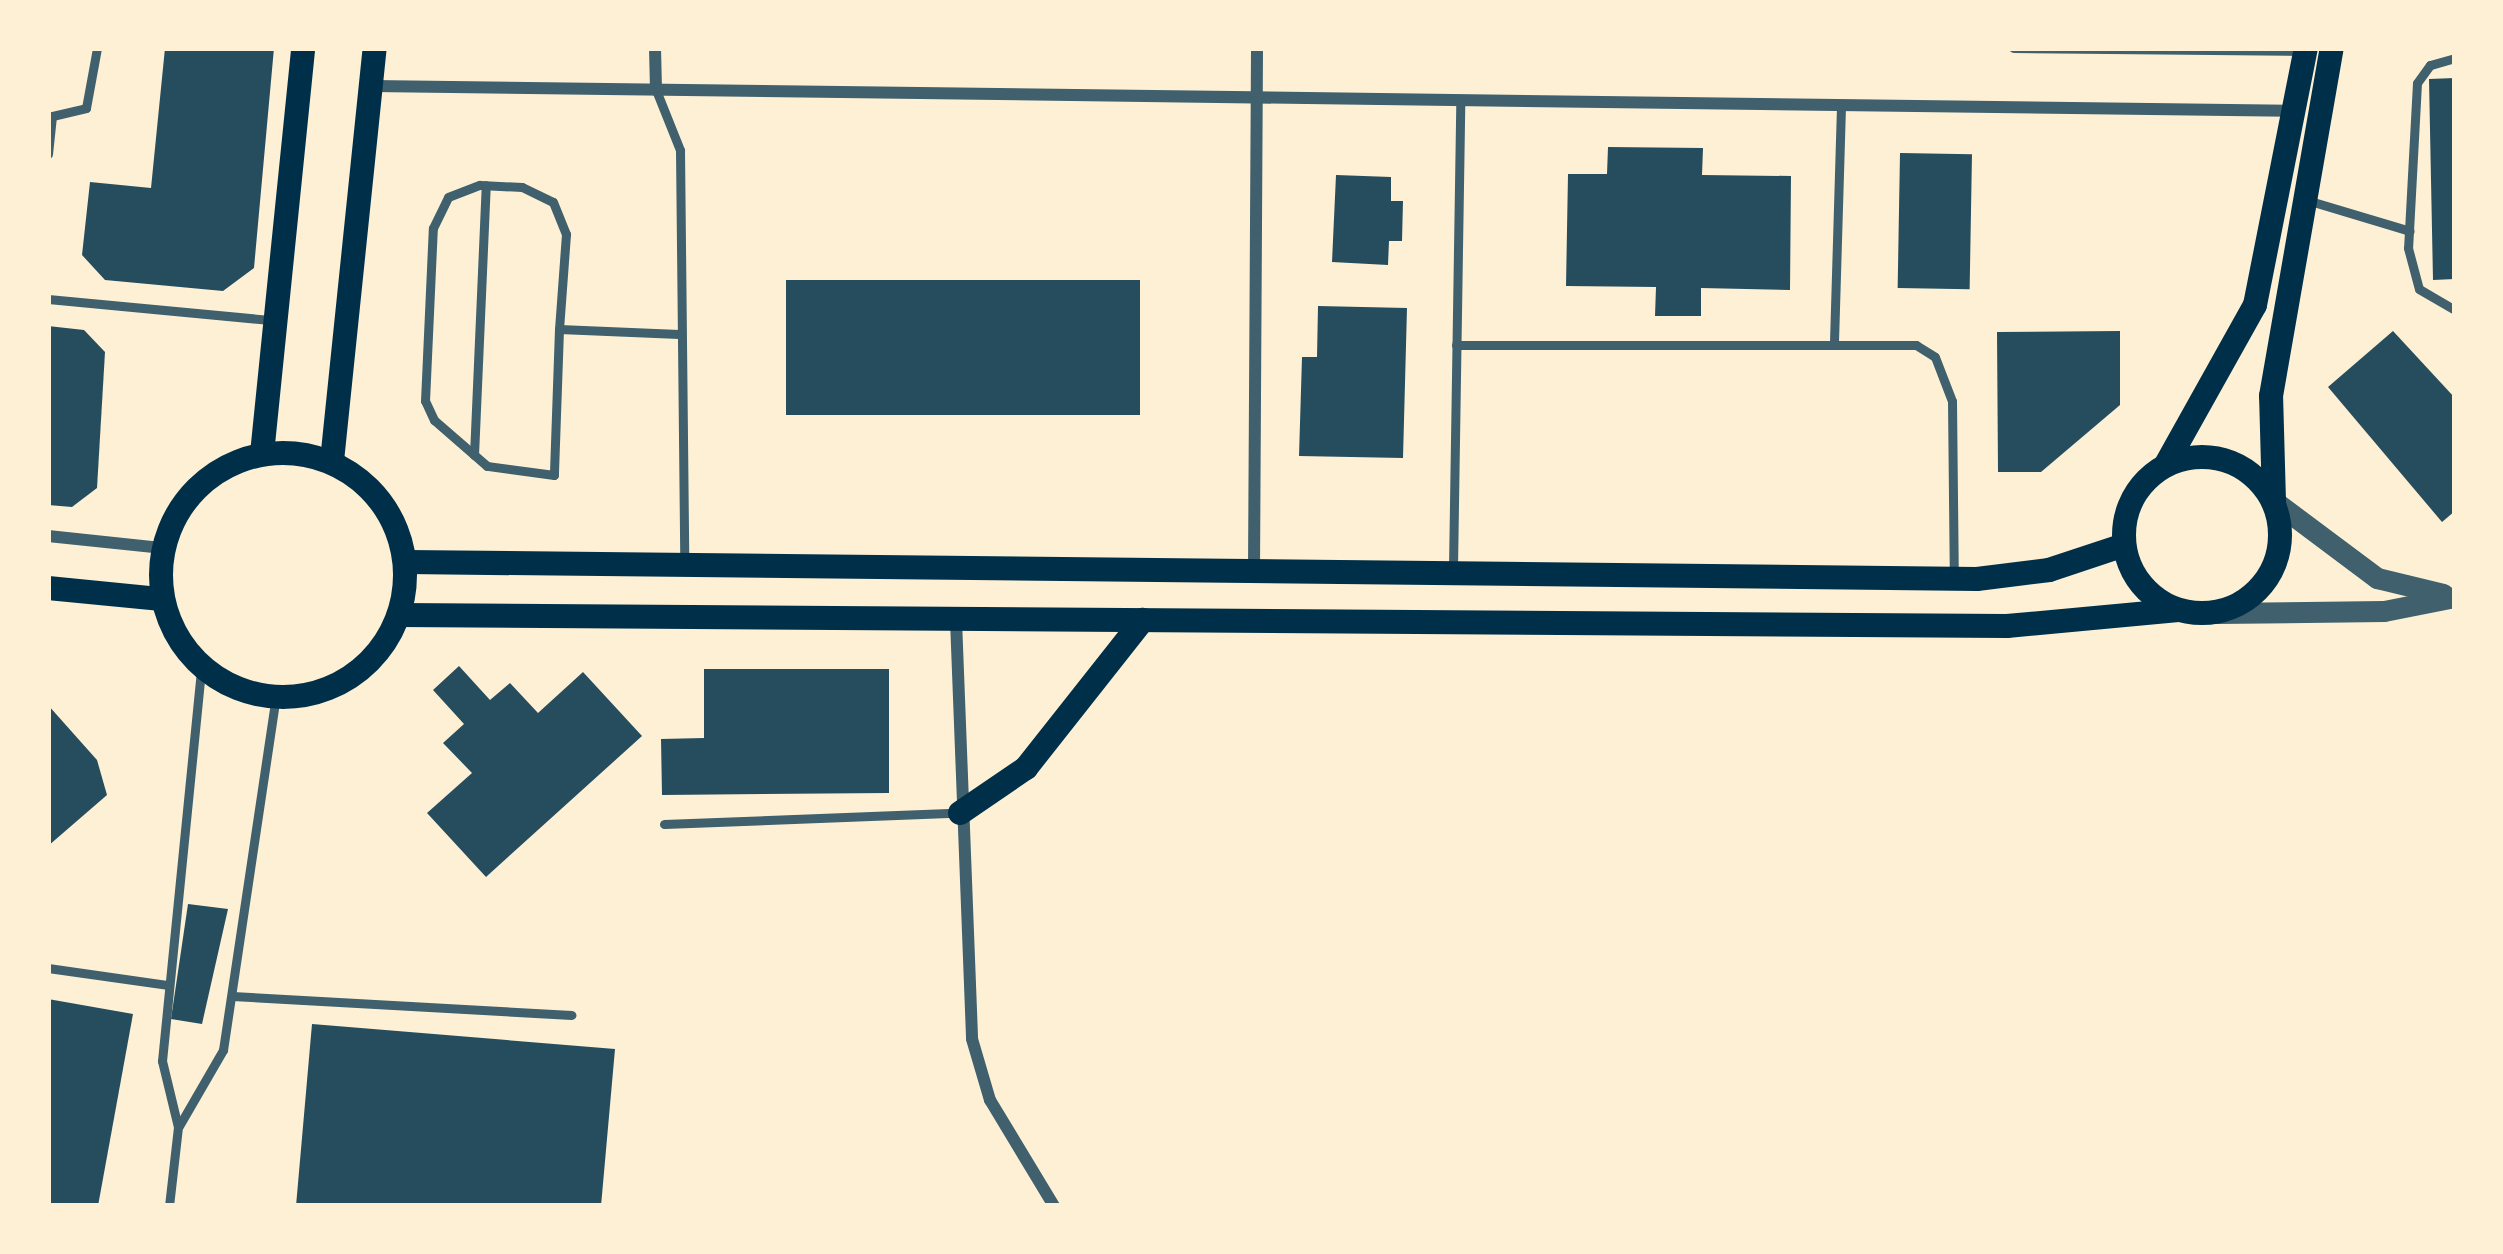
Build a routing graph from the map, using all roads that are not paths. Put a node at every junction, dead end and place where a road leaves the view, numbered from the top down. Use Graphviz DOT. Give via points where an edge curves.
graph roads {
  1 [pos="97,48"];
  2 [pos="303,48"];
  3 [pos="374,48"];
  4 [pos="655,48"];
  5 [pos="1257,48"];
  6 [pos="2014,48"];
  7 [pos="2332,48"];
  8 [pos="2305,50"];
  9 [pos="2455,58"];
  10 [pos="370,86"];
  11 [pos="656,90"];
  12 [pos="1257,98"];
  13 [pos="1460,100"];
  14 [pos="1841,105"];
  15 [pos="2294,111"];
  16 [pos="2321,112"];
  17 [pos="50,117"];
  18 [pos="48,154"];
  19 [pos="486,185"];
  20 [pos="2305,199"];
  21 [pos="2410,231"];
  22 [pos="48,299"];
  23 [pos="2455,310"];
  24 [pos="275,321"];
  25 [pos="560,329"];
  26 [pos="679,334"];
  27 [pos="1834,342"];
  28 [pos="1456,345"];
  29 [pos="262,454"];
  30 [pos="474,454"];
  31 [pos="332,461"];
  32 [pos="2165,466"];
  33 [pos="2274,501"];
  34 [pos="48,536"];
  35 [pos="2124,545"];
  36 [pos="163,548"];
  37 [pos="406,562"];
  38 [pos="685,565"];
  39 [pos="1254,571"];
  40 [pos="1453,574"];
  41 [pos="1954,579"];
  42 [pos="48,588"];
  43 [pos="161,599"];
  44 [pos="2179,610"];
  45 [pos="2216,613"];
  46 [pos="399,615"];
  47 [pos="956,619"];
  48 [pos="1143,620"];
  49 [pos="201,668"];
  50 [pos="276,697"];
  51 [pos="960,813"];
  52 [pos="664,824"];
  53 [pos="48,968"];
  54 [pos="167,985"];
  55 [pos="232,996"];
  56 [pos="571,1015"];
  57 [pos="178,1127"];
  58 [pos="169,1206"];
  59 [pos="1054,1206"];
  1 -- 17 [label="lane" via="86,108"];
  2 -- 24 [label="main road"];
  3 -- 10 [label="main road"];
  4 -- 11 [label="street"];
  5 -- 12 [label="street"];
  6 -- 8 [label="street"];
  7 -- 16 [label="main road"];
  8 -- 15 [label="main road"];
  9 -- 21 [label="lane" via="2430,64 2417,83"];
  10 -- 11 [label="street"];
  10 -- 31 [label="main road"];
  11 -- 12 [label="street"];
  11 -- 26 [label="lane" via="680,150"];
  12 -- 13 [label="street"];
  12 -- 39 [label="street"];
  13 -- 14 [label="street"];
  13 -- 28 [label="lane"];
  14 -- 15 [label="street"];
  14 -- 27 [label="lane"];
  15 -- 16 [label="street"];
  15 -- 32 [label="main road" via="2255,305"];
  16 -- 20 [label="main road"];
  17 -- 18 [label="lane"];
  19 -- 25 [label="lane" via="539,191 563,217"];
  19 -- 30 [label="lane"];
  19 -- 30 [label="lane" via="462,188 437,211 424,391 434,420"];
  20 -- 21 [label="lane"];
  20 -- 33 [label="main road" via="2271,396"];
  21 -- 23 [label="lane" via="2419,289"];
  22 -- 24 [label="lane"];
  24 -- 29 [label="main road"];
  25 -- 26 [label="lane"];
  25 -- 30 [label="lane" via="554,475 497,471"];
  26 -- 38 [label="lane"];
  27 -- 28 [label="lane"];
  27 -- 41 [label="lane" via="1916,345 1947,377"];
  28 -- 40 [label="lane"];
  29 -- 31 [label="main road"];
  29 -- 36 [label="main road" via="198,486"];
  31 -- 37 [label="main road" via="382,502"];
  32 -- 33 [label="main road" via="2215,458 2249,473"];
  32 -- 35 [label="main road" via="2132,499"];
  33 -- 45 [label="main road" via="2281,548 2272,571 2259,591"];
  33 -- 45 [label="street" via="2377,578 2455,597 2384,611"];
  34 -- 36 [label="street"];
  35 -- 41 [label="main road" via="2013,577"];
  35 -- 44 [label="main road" via="2142,586"];
  36 -- 43 [label="main road"];
  37 -- 38 [label="main road"];
  37 -- 46 [label="main road"];
  38 -- 39 [label="main road"];
  39 -- 40 [label="main road"];
  40 -- 41 [label="main road"];
  42 -- 43 [label="main road"];
  43 -- 49 [label="main road" via="176,637"];
  44 -- 45 [label="main road"];
  44 -- 48 [label="main road" via="2007,626"];
  46 -- 47 [label="main road"];
  46 -- 50 [label="main road" via="380,650 351,677 315,694"];
  47 -- 48 [label="main road"];
  47 -- 51 [label="street"];
  48 -- 51 [label="main road" via="1026,768"];
  49 -- 50 [label="main road" via="236,688"];
  49 -- 54 [label="lane"];
  50 -- 55 [label="lane"];
  51 -- 52 [label="lane"];
  51 -- 59 [label="street" via="972,1039 990,1100"];
  53 -- 54 [label="lane"];
  54 -- 57 [label="lane" via="161,1060"];
  55 -- 56 [label="lane"];
  55 -- 57 [label="lane" via="224,1050"];
  57 -- 58 [label="lane"];
}
